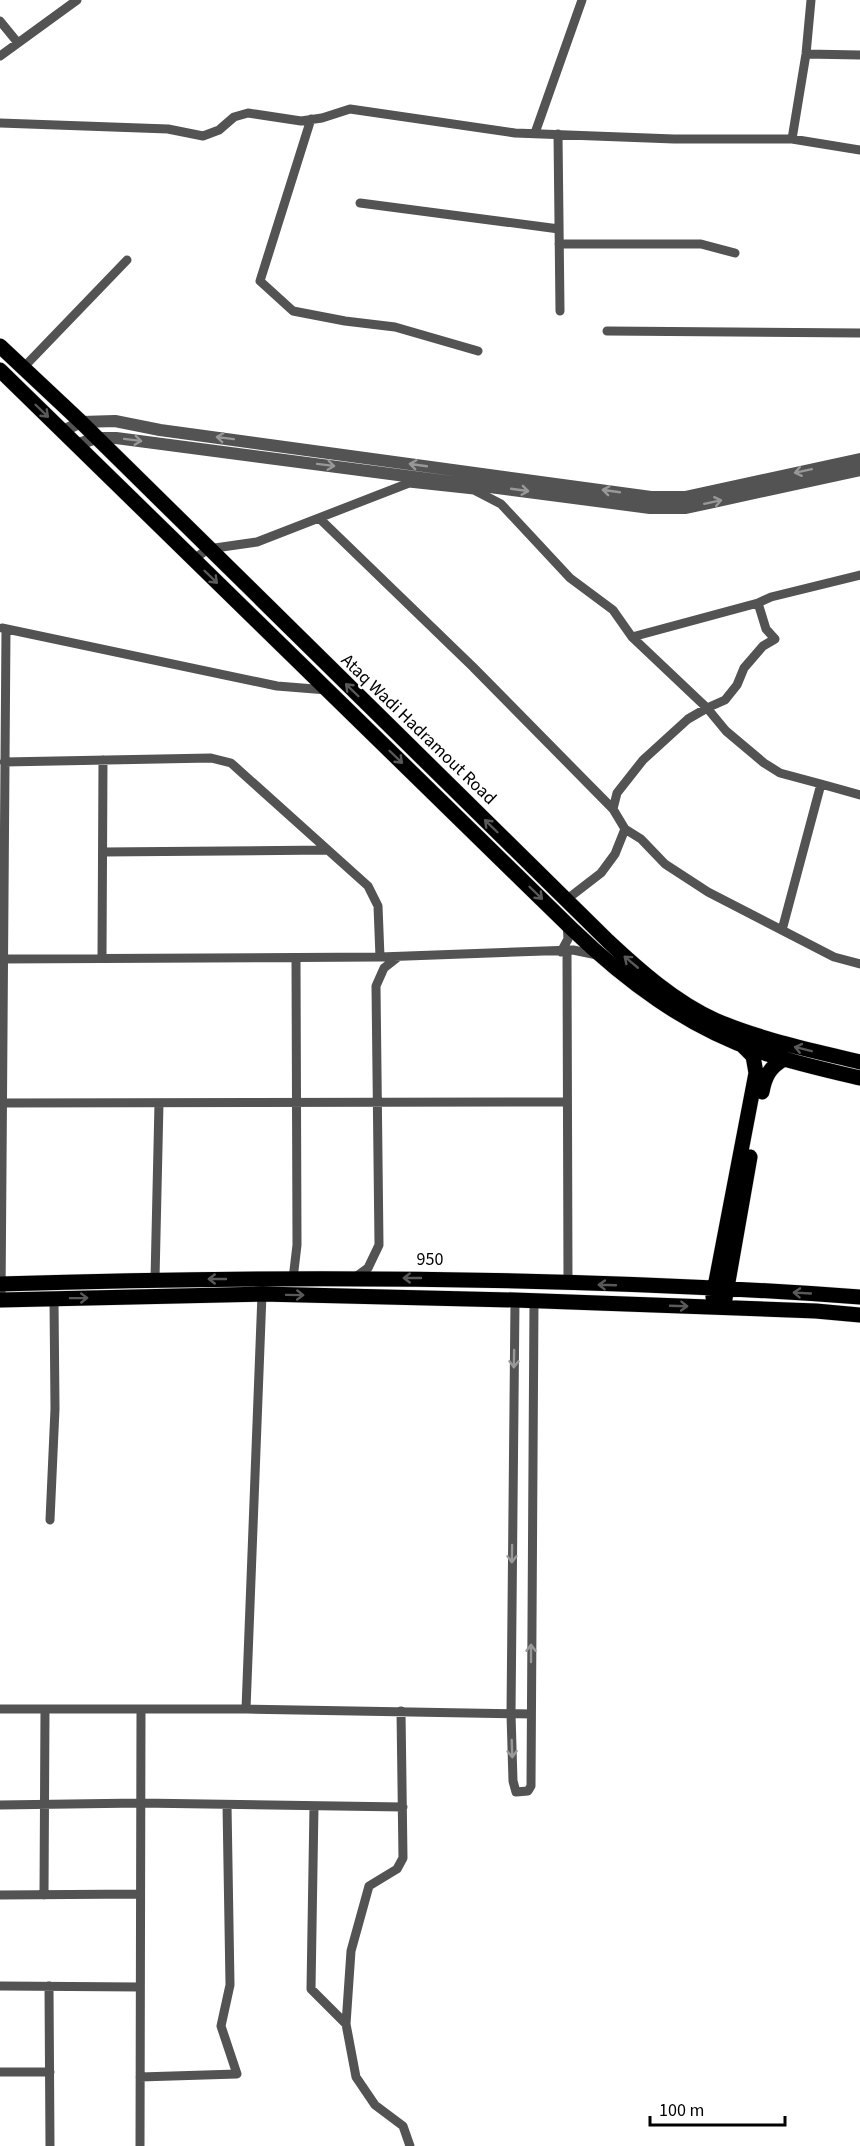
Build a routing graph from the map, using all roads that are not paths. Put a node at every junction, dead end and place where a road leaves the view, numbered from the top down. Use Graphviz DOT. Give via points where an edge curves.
graph roads {
  1 [pos="77,0"];
  2 [pos="582,0"];
  3 [pos="811,0"];
  4 [pos="0,21"];
  5 [pos="18,43"];
  6 [pos="806,54"];
  7 [pos="860,55"];
  8 [pos="0,56"];
  9 [pos="311,120"];
  10 [pos="0,123"];
  11 [pos="536,134"];
  12 [pos="558,134"];
  13 [pos="792,139"];
  14 [pos="860,150"];
  15 [pos="360,203"];
  16 [pos="559,229"];
  17 [pos="559,244"];
  18 [pos="735,253"];
  19 [pos="127,260"];
  20 [pos="560,312"];
  21 [pos="607,331"];
  22 [pos="860,333"];
  23 [pos="0,346"];
  24 [pos="478,351"];
  25 [pos="23,368"];
  26 [pos="0,370"];
  27 [pos="81,422"];
  28 [pos="63,431"];
  29 [pos="96,438"];
  30 [pos="76,445"];
  31 [pos="860,459"];
  32 [pos="860,470"];
  33 [pos="320,519"];
  34 [pos="208,549"];
  35 [pos="194,559"];
  36 [pos="860,575"];
  37 [pos="759,603"];
  38 [pos="3,628"];
  39 [pos="632,637"];
  40 [pos="328,690"];
  41 [pos="707,708"];
  42 [pos="103,760"];
  43 [pos="4,762"];
  44 [pos="821,784"];
  45 [pos="860,795"];
  46 [pos="613,809"];
  47 [pos="625,829"];
  48 [pos="2,842"];
  49 [pos="328,850"];
  50 [pos="103,852"];
  51 [pos="566,900"];
  52 [pos="567,923"];
  53 [pos="782,930"];
  54 [pos="564,952"];
  55 [pos="380,957"];
  56 [pos="398,957"];
  57 [pos="1,958"];
  58 [pos="102,958"];
  59 [pos="296,958"];
  60 [pos="603,958"];
  61 [pos="860,964"];
  62 [pos="668,999"];
  63 [pos="742,1045"];
  64 [pos="784,1059"];
  65 [pos="860,1062"];
  66 [pos="860,1078"];
  67 [pos="295,1102"];
  68 [pos="377,1102"];
  69 [pos="567,1102"];
  70 [pos="2,1103"];
  71 [pos="159,1103"];
  72 [pos="354,1278"];
  73 [pos="155,1279"];
  74 [pos="293,1279"];
  75 [pos="568,1283"];
  76 [pos="1,1284"];
  77 [pos="720,1289"];
  78 [pos="262,1294"];
  79 [pos="860,1297"];
  80 [pos="54,1299"];
  81 [pos="1,1300"];
  82 [pos="514,1300"];
  83 [pos="534,1301"];
  84 [pos="717,1308"];
  85 [pos="860,1315"];
  86 [pos="50,1520"];
  87 [pos="0,1709"];
  88 [pos="45,1709"];
  89 [pos="141,1709"];
  90 [pos="246,1709"];
  91 [pos="401,1711"];
  92 [pos="511,1714"];
  93 [pos="531,1714"];
  94 [pos="140,1803"];
  95 [pos="44,1804"];
  96 [pos="0,1805"];
  97 [pos="227,1805"];
  98 [pos="315,1806"];
  99 [pos="403,1807"];
  100 [pos="140,1894"];
  101 [pos="0,1895"];
  102 [pos="44,1895"];
  103 [pos="0,1986"];
  104 [pos="50,1986"];
  105 [pos="140,1987"];
  106 [pos="346,2024"];
  107 [pos="0,2072"];
  108 [pos="50,2072"];
  109 [pos="140,2077"];
  110 [pos="50,2146"];
  111 [pos="140,2146"];
  112 [pos="410,2146"];
  1 -- 5 [label="street"];
  2 -- 11 [label="street"];
  3 -- 6 [label="street"];
  4 -- 5 [label="street"];
  5 -- 8 [label="street"];
  6 -- 7 [label="street"];
  6 -- 13 [label="street"];
  9 -- 10 [label="street" via="248,113 203,136 168,129"];
  9 -- 11 [label="street" via="350,108"];
  9 -- 24 [label="street" via="260,281 293,310 394,327"];
  11 -- 12 [label="street"];
  12 -- 13 [label="street"];
  12 -- 16 [label="street"];
  13 -- 14 [label="street"];
  15 -- 16 [label="street"];
  16 -- 17 [label="street"];
  17 -- 18 [label="street" via="701,244"];
  17 -- 20 [label="street"];
  19 -- 25 [label="street"];
  21 -- 22 [label="street"];
  23 -- 25 [label="main road, Ataq Wadi Hadramout Road"];
  25 -- 27 [label="main road, Ataq Wadi Hadramout Road"];
  26 -- 28 [label="main road, Ataq Wadi Hadramout Road, one-way"];
  27 -- 28 [label="street"];
  27 -- 29 [label="main road, Ataq Wadi Hadramout Road"];
  31 -- 27 [label="street, one-way" via="685,497 651,496 115,422"];
  28 -- 30 [label="main road, Ataq Wadi Hadramout Road"];
  29 -- 30 [label="street"];
  29 -- 32 [label="street, one-way" via="650,508 686,508"];
  29 -- 34 [label="main road, Ataq Wadi Hadramout Road"];
  30 -- 35 [label="main road, Ataq Wadi Hadramout Road"];
  33 -- 34 [label="street" via="257,542"];
  33 -- 39 [label="street" via="409,483 474,490 501,504 570,578 613,610"];
  33 -- 46 [label="street"];
  34 -- 35 [label="street"];
  51 -- 34 [label="main road, Ataq Wadi Hadramout Road, one-way"];
  35 -- 40 [label="main road, Ataq Wadi Hadramout Road, one-way"];
  36 -- 37 [label="street"];
  37 -- 39 [label="street"];
  37 -- 41 [label="street" via="766,629 775,639 763,646 744,668 731,694"];
  38 -- 40 [label="street" via="277,686"];
  38 -- 43 [label="street"];
  39 -- 41 [label="street"];
  40 -- 52 [label="main road, Ataq Wadi Hadramout Road, one-way"];
  41 -- 44 [label="street" via="764,763 780,773"];
  41 -- 46 [label="street" via="688,719 643,760 617,793"];
  42 -- 43 [label="street"];
  42 -- 49 [label="street" via="224,760 237,767"];
  42 -- 50 [label="street"];
  43 -- 48 [label="street"];
  44 -- 45 [label="street"];
  44 -- 53 [label="street"];
  46 -- 47 [label="street"];
  47 -- 51 [label="street" via="615,854 601,873"];
  47 -- 53 [label="street" via="641,839 665,864 708,892"];
  48 -- 57 [label="street"];
  49 -- 50 [label="street"];
  49 -- 55 [label="street" via="368,886 376,899"];
  50 -- 58 [label="street"];
  62 -- 51 [label="main road, Ataq Wadi Hadramout Road, one-way"];
  52 -- 54 [label="street"];
  52 -- 60 [label="main road, Ataq Wadi Hadramout Road"];
  53 -- 61 [label="street" via="834,957"];
  54 -- 56 [label="street"];
  54 -- 60 [label="street" via="588,952"];
  54 -- 69 [label="street"];
  55 -- 56 [label="street"];
  55 -- 59 [label="street"];
  56 -- 68 [label="street" via="384,968 376,986"];
  57 -- 58 [label="street"];
  57 -- 70 [label="street"];
  58 -- 59 [label="street"];
  59 -- 67 [label="street"];
  60 -- 62 [label="main road, Ataq Wadi Hadramout Road"];
  62 -- 63 [label="main road, Ataq Wadi Hadramout Road" via="700,1026"];
  65 -- 62 [label="main road, Ataq Wadi Hadramout Road, one-way" via="733,1027"];
  63 -- 64 [label="main road, Ataq Wadi Hadramout Road"];
  63 -- 77 [label="main road" via="753,1056 756,1073"];
  64 -- 66 [label="main road, Ataq Wadi Hadramout Road"];
  64 -- 77 [label="main road" via="773,1067 764,1082"];
  67 -- 68 [label="street"];
  67 -- 71 [label="street"];
  67 -- 74 [label="street" via="297,1245"];
  68 -- 69 [label="street"];
  68 -- 72 [label="street" via="379,1245 368,1268"];
  69 -- 75 [label="street"];
  70 -- 71 [label="street"];
  70 -- 76 [label="street"];
  71 -- 73 [label="street"];
  72 -- 74 [label="main road, 950 / 950"];
  75 -- 72 [label="main road, 950 / 950, one-way"];
  74 -- 73 [label="main road, 950 / 950, one-way"];
  73 -- 76 [label="main road, 950 / 950"];
  77 -- 75 [label="main road, 950 / 950, one-way"];
  76 -- 81 [label="street"];
  79 -- 77 [label="main road, 950 / 950, one-way"];
  77 -- 84 [label="main road"];
  80 -- 78 [label="main road, one-way"];
  78 -- 82 [label="main road, one-way"];
  78 -- 90 [label="street"];
  80 -- 81 [label="main road"];
  80 -- 86 [label="street" via="56,1409"];
  82 -- 83 [label="main road"];
  82 -- 92 [label="street, one-way"];
  83 -- 84 [label="main road, one-way"];
  93 -- 83 [label="street, one-way"];
  84 -- 85 [label="main road"];
  87 -- 88 [label="street"];
  88 -- 89 [label="street"];
  88 -- 95 [label="street"];
  89 -- 90 [label="street"];
  89 -- 94 [label="street"];
  90 -- 91 [label="street"];
  91 -- 92 [label="street"];
  91 -- 99 [label="street"];
  92 -- 93 [label="street"];
  92 -- 93 [label="street, one-way" via="516,1792 528,1791 531,1786"];
  94 -- 95 [label="street"];
  94 -- 97 [label="street"];
  94 -- 100 [label="street"];
  95 -- 96 [label="street"];
  95 -- 102 [label="street"];
  97 -- 98 [label="street"];
  97 -- 109 [label="street" via="230,1985 221,2026 237,2074"];
  98 -- 99 [label="street"];
  98 -- 106 [label="street" via="311,1989"];
  99 -- 106 [label="street" via="403,1858 397,1869 369,1886 351,1951"];
  100 -- 102 [label="street"];
  100 -- 105 [label="street"];
  101 -- 102 [label="street"];
  103 -- 104 [label="street"];
  104 -- 105 [label="street"];
  104 -- 108 [label="street"];
  105 -- 109 [label="street"];
  106 -- 112 [label="street" via="356,2077 375,2105 403,2126"];
  107 -- 108 [label="street"];
  108 -- 110 [label="street"];
  109 -- 111 [label="street"];
}
